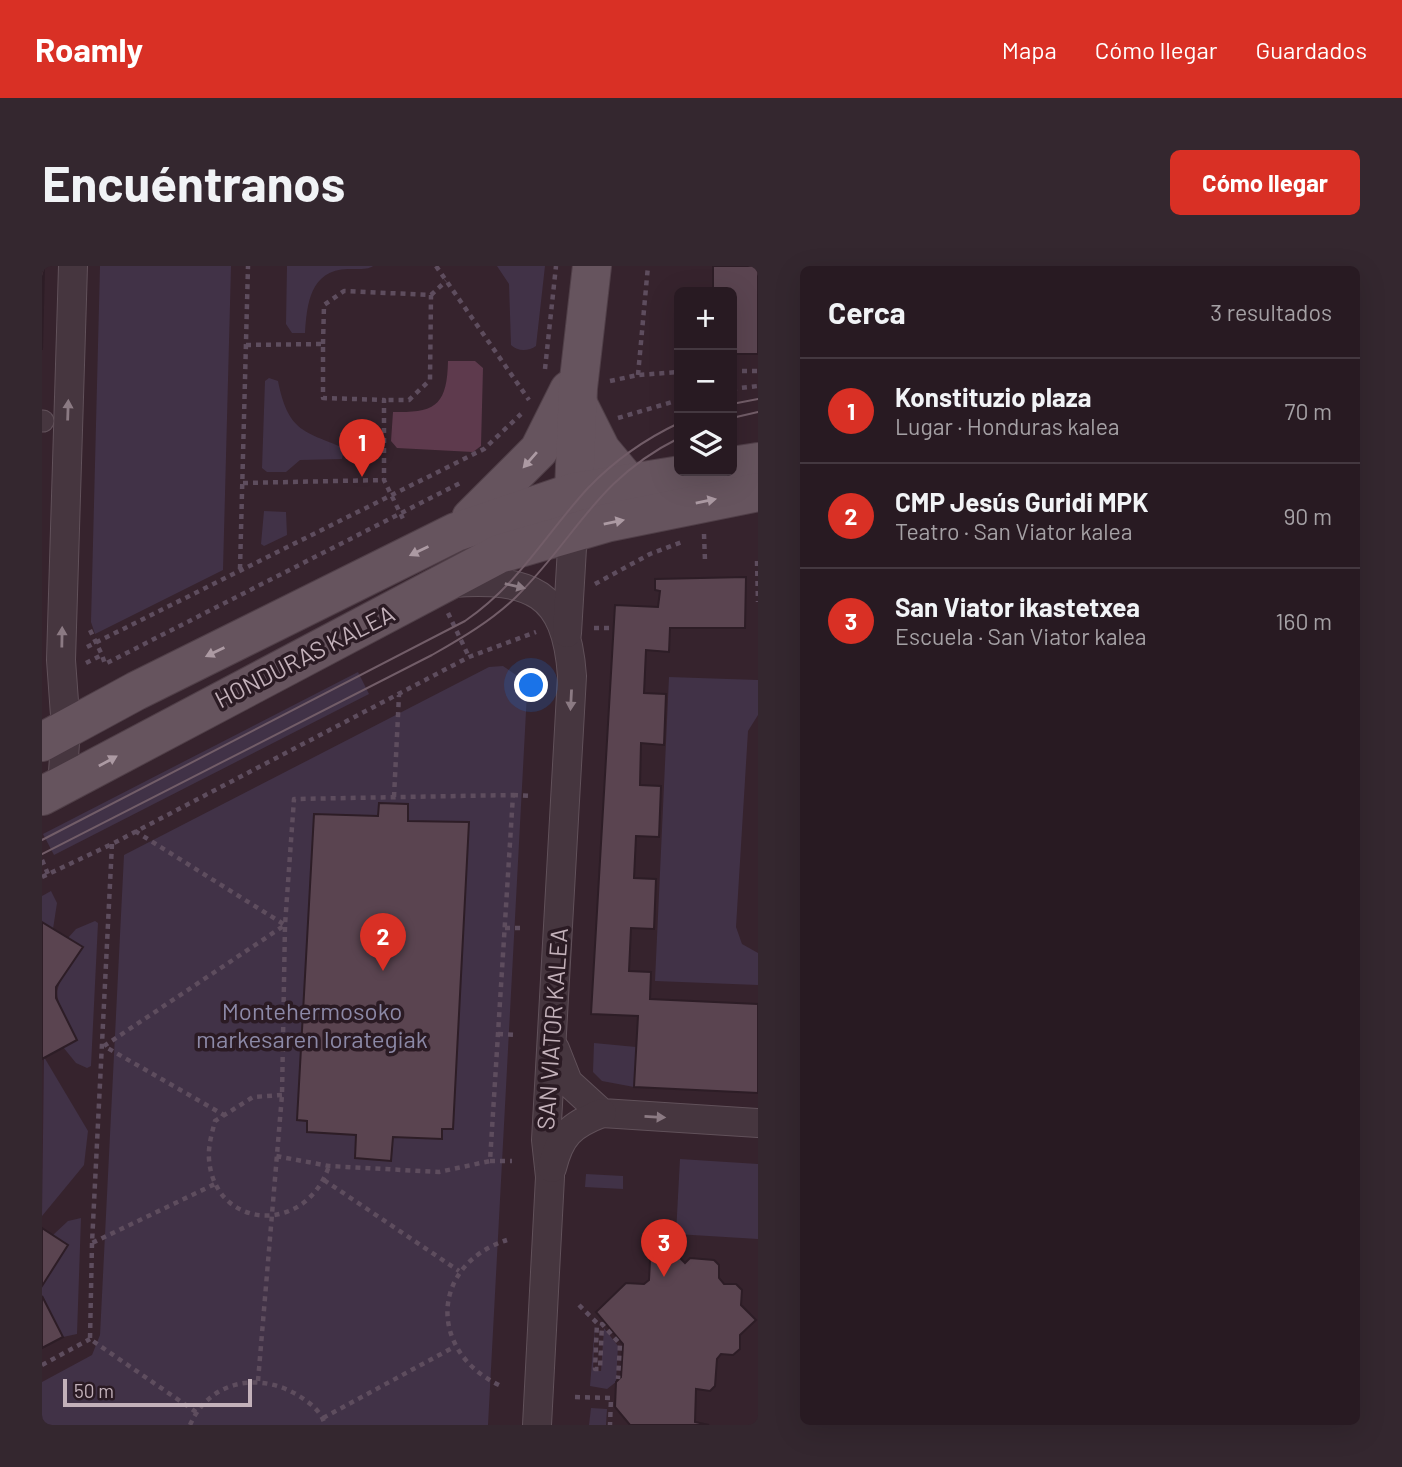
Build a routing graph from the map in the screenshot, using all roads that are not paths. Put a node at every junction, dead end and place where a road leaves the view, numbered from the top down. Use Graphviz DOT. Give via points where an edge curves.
graph roads {
  1 [pos="73,266"];
  2 [pos="592,266"];
  3 [pos="573,389"];
  4 [pos="758,462"];
  5 [pos="737,465"];
  6 [pos="676,476"];
  7 [pos="627,484"];
  8 [pos="574,492"];
  9 [pos="758,492"];
  10 [pos="655,513"];
  11 [pos="456,531"];
  12 [pos="573,531"];
  13 [pos="449,599"];
  14 [pos="567,622"];
  15 [pos="57,681"];
  16 [pos="54,736"];
  17 [pos="52,791"];
  18 [pos="554,1043"];
  19 [pos="602,1113"];
  20 [pos="758,1123"];
  21 [pos="550,1177"];
  22 [pos="537,1425"];
  15 -- 1 [label="street, one-way"];
  2 -- 3 [label="main road"];
  3 -- 7 [label="main road" via="601,450"];
  3 -- 8 [label="main road"];
  3 -- 11 [label="main road, one-way" via="539,450"];
  4 -- 5 [label="main road"];
  6 -- 7 [label="main road, HONDURAS KALEA"];
  7 -- 8 [label="main road, HONDURAS KALEA"];
  7 -- 10 [label="main road"];
  8 -- 11 [label="main road, HONDURAS KALEA"];
  8 -- 12 [label="main road"];
  10 -- 9 [label="main road, HONDURAS KALEA, one-way"];
  12 -- 10 [label="main road, HONDURAS KALEA, one-way"];
  11 -- 16 [label="main road, HONDURAS KALEA, one-way"];
  12 -- 13 [label="main road, HONDURAS KALEA" via="499,554"];
  12 -- 14 [label="street, SAN VIATOR KALEA"];
  13 -- 14 [label="street, one-way" via="486,581 524,588 550,603"];
  17 -- 13 [label="main road, HONDURAS KALEA, one-way"];
  14 -- 18 [label="street, SAN VIATOR KALEA, one-way" via="572,676"];
  15 -- 16 [label="street"];
  16 -- 17 [label="street"];
  18 -- 19 [label="street" via="568,1082"];
  18 -- 21 [label="street, SAN VIATOR KALEA" via="546,1140"];
  19 -- 20 [label="street, one-way"];
  19 -- 21 [label="street" via="566,1133 556,1147"];
  21 -- 22 [label="street, SAN VIATOR KALEA"];
}
